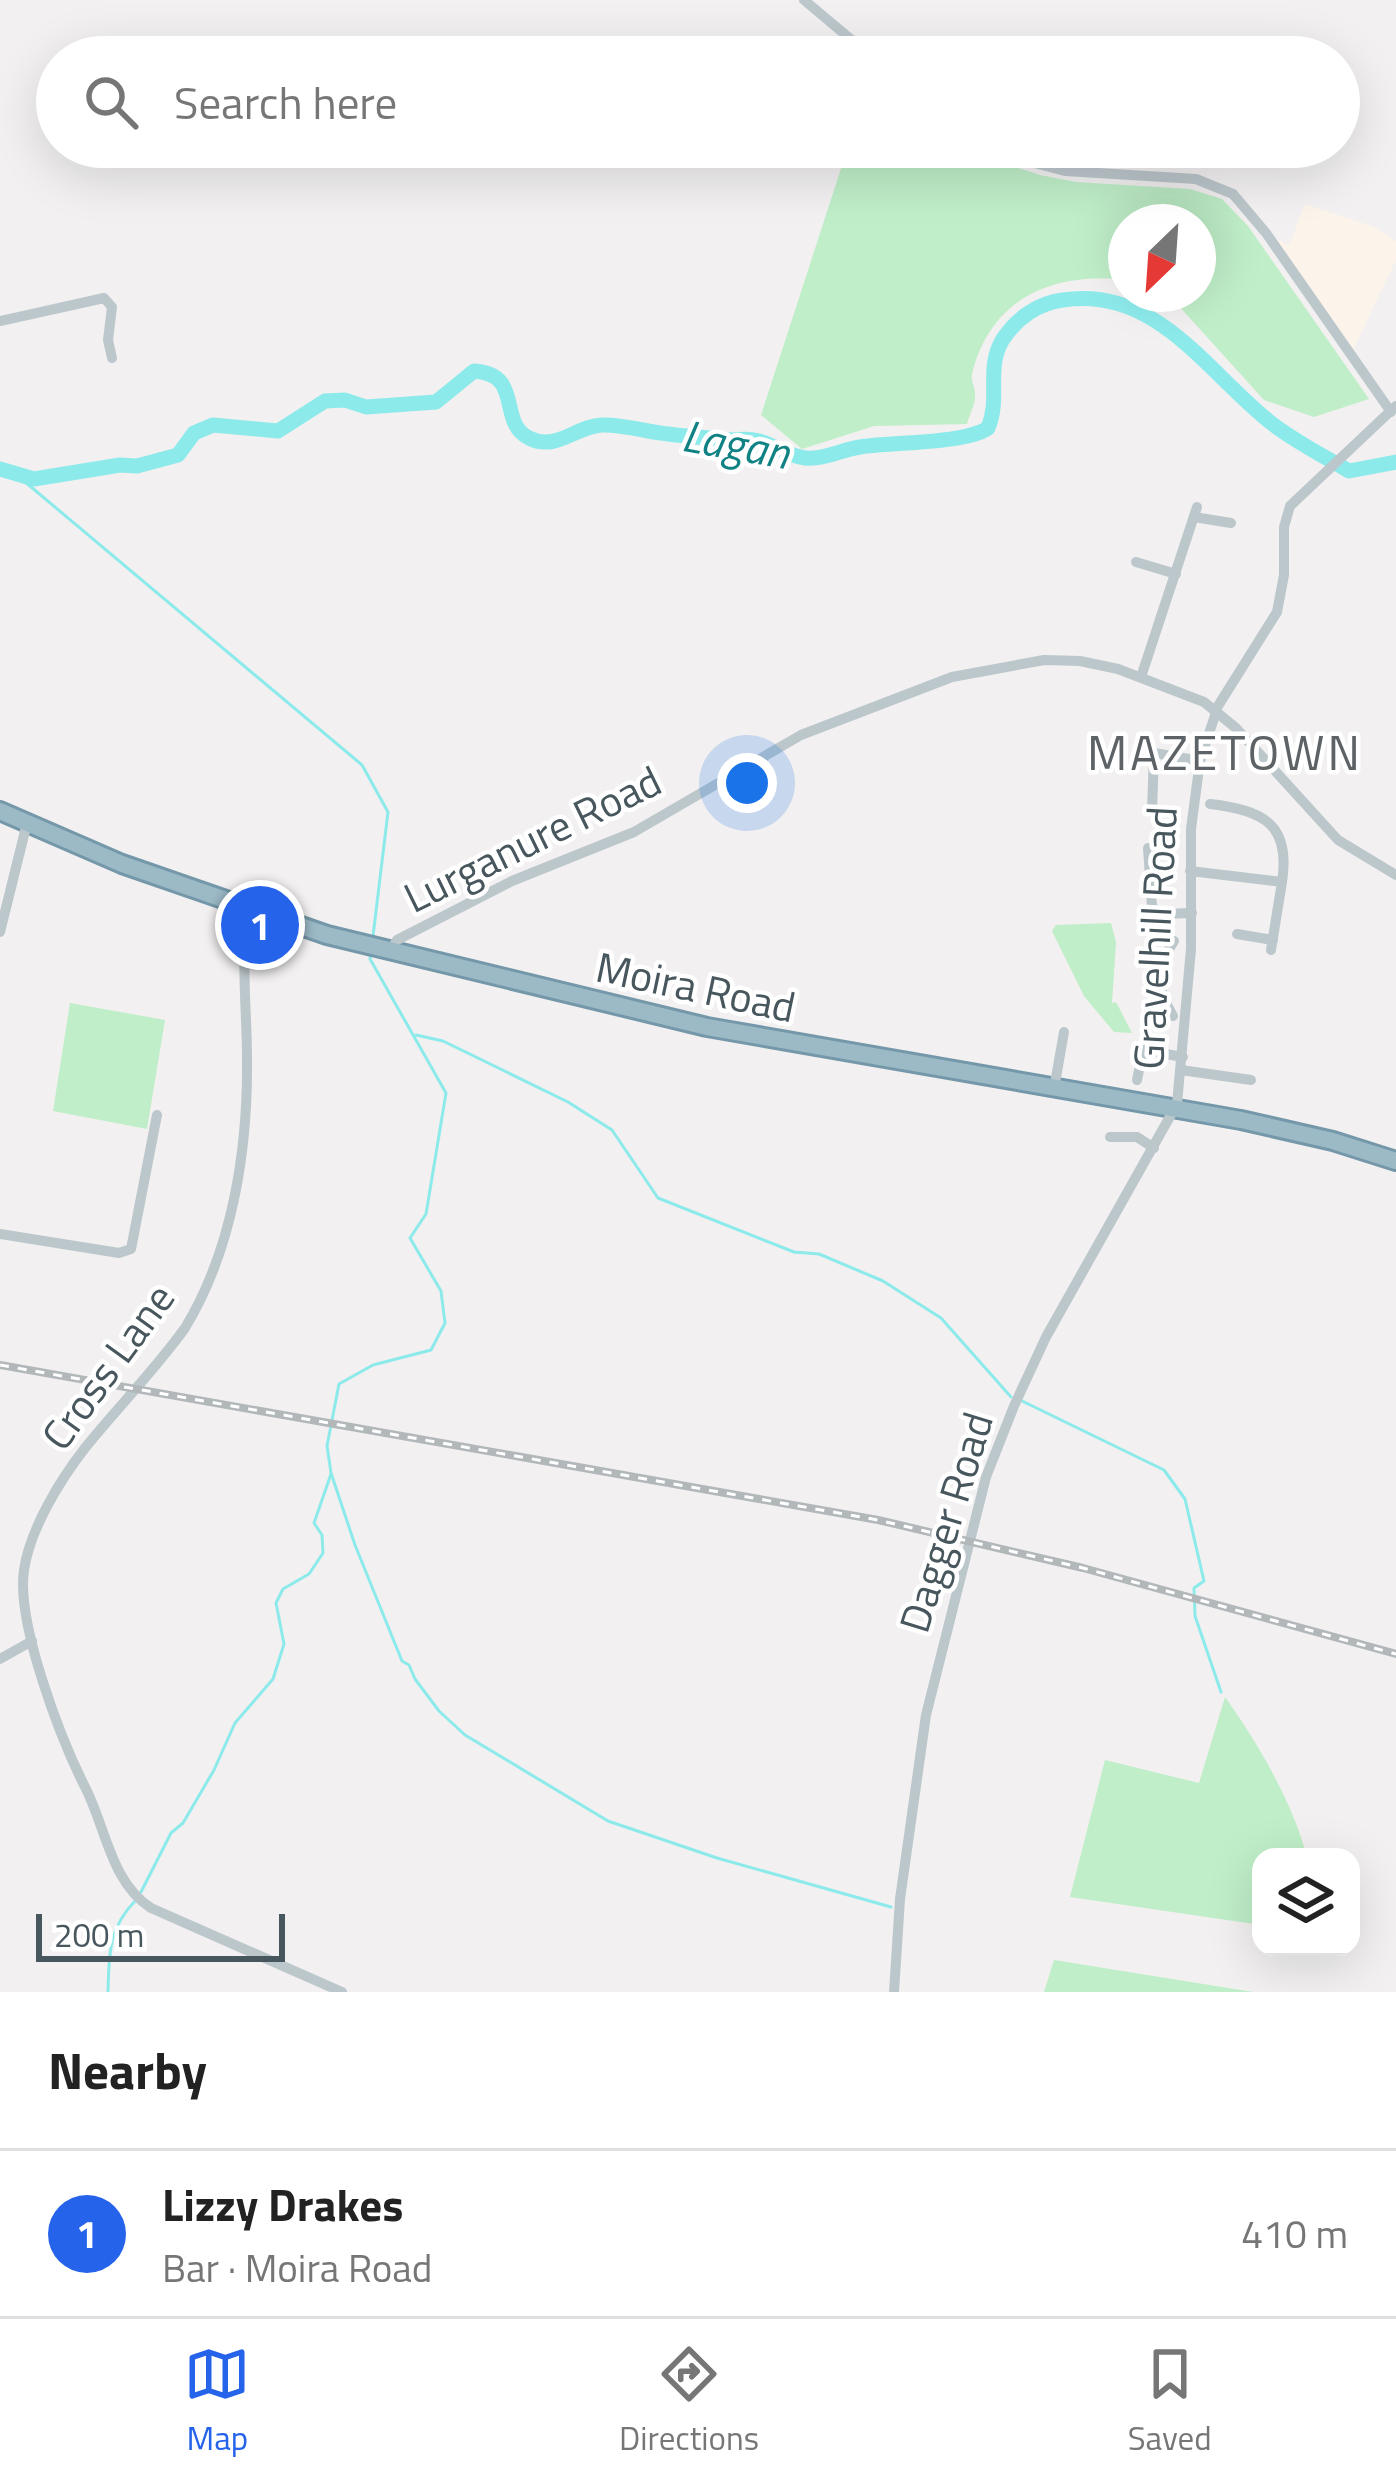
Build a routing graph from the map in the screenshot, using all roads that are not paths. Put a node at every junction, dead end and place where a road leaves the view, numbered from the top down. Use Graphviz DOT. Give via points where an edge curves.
graph roads {
  1 [pos="804,0"];
  2 [pos="847,36"];
  3 [pos="1054,168"];
  4 [pos="0,321"];
  5 [pos="112,358"];
  6 [pos="1393,409"];
  7 [pos="1231,523"];
  8 [pos="1138,567"];
  9 [pos="1176,574"];
  10 [pos="1141,676"];
  11 [pos="1216,711"];
  12 [pos="1201,761"];
  13 [pos="1210,804"];
  14 [pos="0,811"];
  15 [pos="1152,812"];
  16 [pos="27,823"];
  17 [pos="1148,848"];
  18 [pos="1190,871"];
  19 [pos="1396,875"];
  20 [pos="1282,882"];
  21 [pos="249,910"];
  22 [pos="1192,913"];
  23 [pos="0,932"];
  24 [pos="1237,935"];
  25 [pos="1174,941"];
  26 [pos="378,947"];
  27 [pos="1160,976"];
  28 [pos="1189,978"];
  29 [pos="1173,1016"];
  30 [pos="1064,1032"];
  31 [pos="1182,1064"];
  32 [pos="1245,1076"];
  33 [pos="1137,1080"];
  34 [pos="1054,1089"];
  35 [pos="1175,1109"];
  36 [pos="157,1115"];
  37 [pos="1110,1137"];
  38 [pos="1154,1148"];
  39 [pos="1396,1161"];
  40 [pos="0,1234"];
  41 [pos="32,1640"];
  42 [pos="0,1659"];
  43 [pos="342,1992"];
  44 [pos="894,1992"];
  1 -- 2 [label="street"];
  3 -- 6 [label="street" via="1196,178 1233,194"];
  4 -- 5 [label="street" via="104,298 112,308"];
  6 -- 11 [label="street, Gravelhill Road" via="1286,516 1276,612"];
  7 -- 9 [label="street" via="1195,512"];
  8 -- 9 [label="street"];
  9 -- 10 [label="street"];
  10 -- 11 [label="street, Lurganure Road"];
  10 -- 26 [label="street, Lurganure Road" via="1044,660 918,689 786,742 634,832"];
  11 -- 12 [label="street, Gravelhill Road"];
  11 -- 19 [label="street, Lurganure Road" via="1338,840"];
  12 -- 15 [label="street" via="1154,753"];
  12 -- 18 [label="street, Gravelhill Road"];
  13 -- 20 [label="street" via="1252,812 1277,831 1286,854"];
  14 -- 16 [label="highway, Moira Road"];
  16 -- 21 [label="highway, Moira Road"];
  16 -- 23 [label="street"];
  17 -- 22 [label="street" via="1152,908"];
  18 -- 20 [label="street"];
  18 -- 22 [label="street, Gravelhill Road"];
  20 -- 24 [label="street" via="1272,945"];
  21 -- 26 [label="highway, Moira Road"];
  21 -- 41 [label="street, Cross Lane" via="246,1119 228,1218 192,1315 74,1464 32,1541 23,1582"];
  22 -- 28 [label="street, Gravelhill Road"];
  25 -- 27 [label="street"];
  26 -- 34 [label="highway, Moira Road" via="706,1027"];
  27 -- 28 [label="street"];
  27 -- 29 [label="street"];
  28 -- 31 [label="street, Gravelhill Road"];
  30 -- 34 [label="street"];
  31 -- 32 [label="street"];
  31 -- 33 [label="street" via="1144,1046"];
  31 -- 35 [label="street, Gravelhill Road"];
  34 -- 35 [label="highway, Moira Road"];
  35 -- 38 [label="street, Dagger Road"];
  35 -- 39 [label="highway, Moira Road" via="1280,1127"];
  36 -- 40 [label="street" via="131,1250"];
  37 -- 38 [label="street" via="1137,1137"];
  38 -- 44 [label="street, Dagger Road" via="1070,1292 986,1477 926,1715"];
  41 -- 42 [label="street"];
  41 -- 43 [label="street, Cross Lane" via="70,1754 137,1898"];
}
